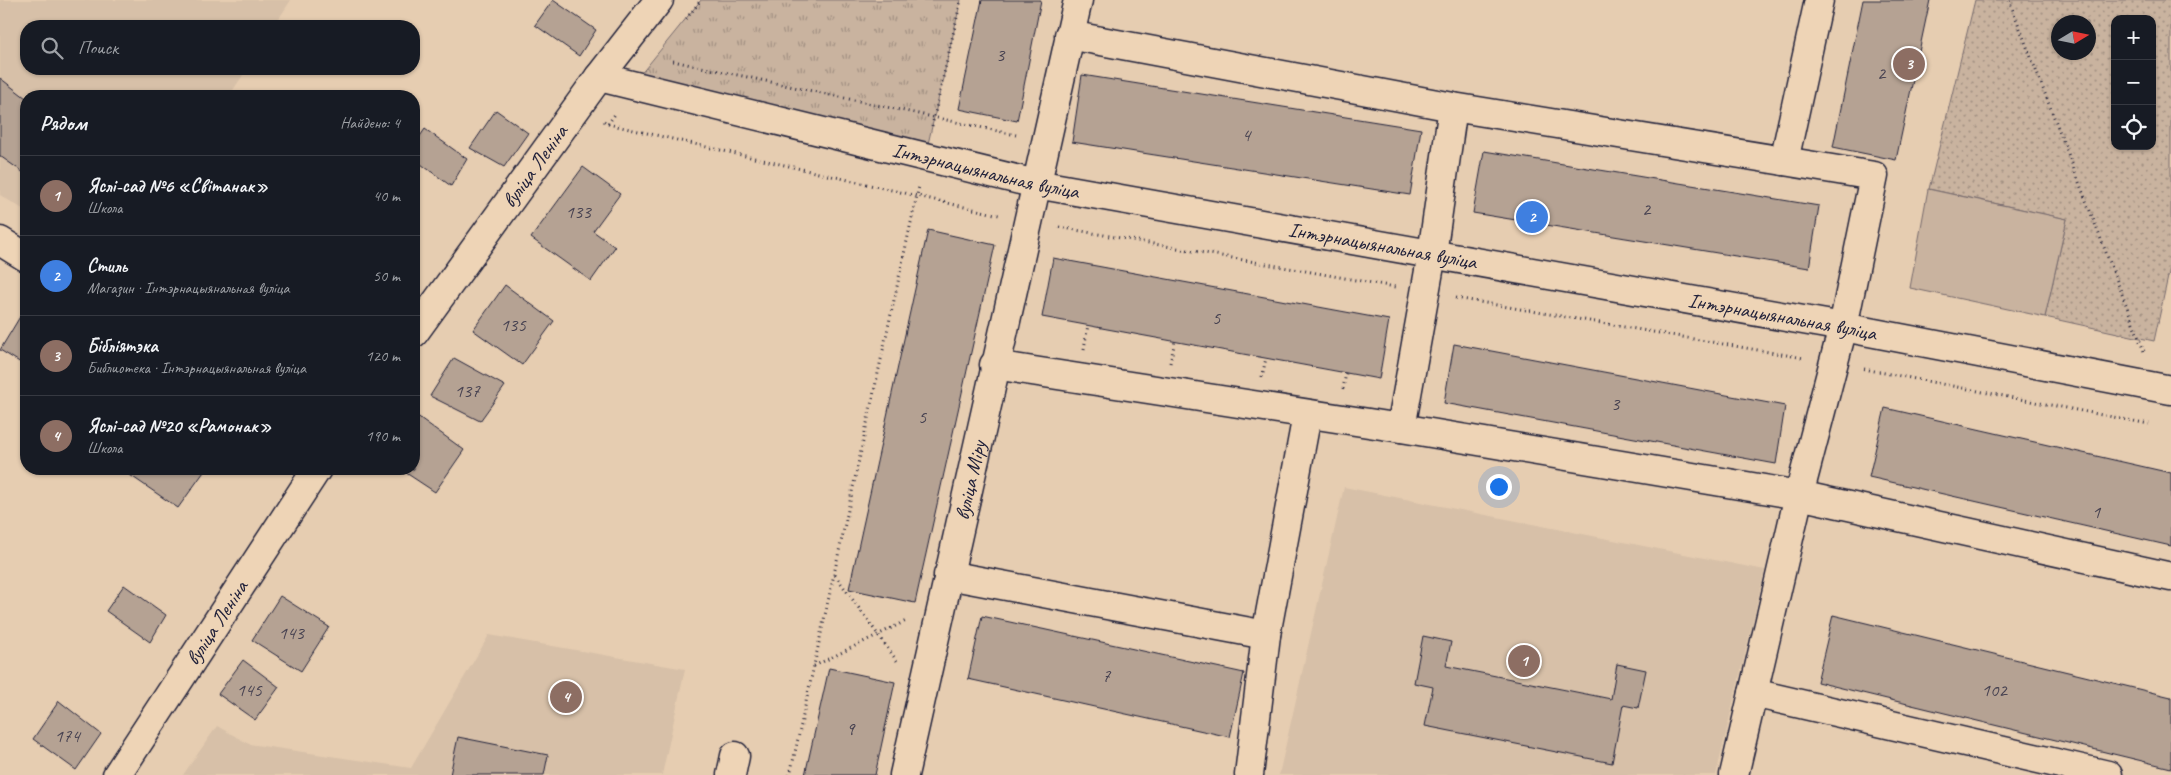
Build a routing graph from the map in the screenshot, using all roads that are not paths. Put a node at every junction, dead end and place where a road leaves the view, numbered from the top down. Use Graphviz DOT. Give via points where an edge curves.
graph roads {
  1 [pos="659,0"];
  2 [pos="1078,0"];
  3 [pos="1819,0"];
  4 [pos="1069,35"];
  5 [pos="599,77"];
  6 [pos="1453,107"];
  7 [pos="1784,161"];
  8 [pos="1036,184"];
  9 [pos="0,241"];
  10 [pos="20,253"];
  11 [pos="1432,254"];
  12 [pos="420,325"];
  13 [pos="1843,327"];
  14 [pos="994,365"];
  15 [pos="2164,388"];
  16 [pos="1307,415"];
  17 [pos="1401,428"];
  18 [pos="313,475"];
  19 [pos="1799,495"];
  20 [pos="948,575"];
  21 [pos="2171,577"];
  22 [pos="1266,635"];
  23 [pos="1753,693"];
  24 [pos="117,775"];
  25 [pos="904,775"];
  26 [pos="1249,775"];
  27 [pos="1734,775"];
  28 [pos="2108,775"];
  1 -- 5 [label="street, вуліца Леніна"];
  2 -- 4 [label="street, вуліца Міру"];
  3 -- 7 [label="street"];
  4 -- 6 [label="street"];
  4 -- 8 [label="street, вуліца Міру"];
  5 -- 8 [label="street, Інтэрнацыянальная вуліца"];
  5 -- 12 [label="street, вуліца Леніна"];
  6 -- 7 [label="street"];
  6 -- 11 [label="street"];
  7 -- 13 [label="street" via="1874,176"];
  8 -- 11 [label="street, Інтэрнацыянальная вуліца"];
  8 -- 14 [label="street, вуліца Міру"];
  9 -- 10 [label="street"];
  11 -- 13 [label="street, Інтэрнацыянальная вуліца"];
  11 -- 17 [label="street"];
  13 -- 15 [label="street, Інтэрнацыянальная вуліца"];
  13 -- 19 [label="street"];
  14 -- 16 [label="street"];
  14 -- 20 [label="street, вуліца Міру"];
  16 -- 17 [label="street"];
  16 -- 22 [label="street"];
  17 -- 19 [label="street"];
  18 -- 24 [label="street, вуліца Леніна"];
  19 -- 21 [label="street"];
  19 -- 23 [label="street"];
  20 -- 22 [label="street"];
  20 -- 25 [label="street, вуліца Міру"];
  22 -- 26 [label="street"];
  23 -- 27 [label="street"];
  23 -- 28 [label="street"];
}
